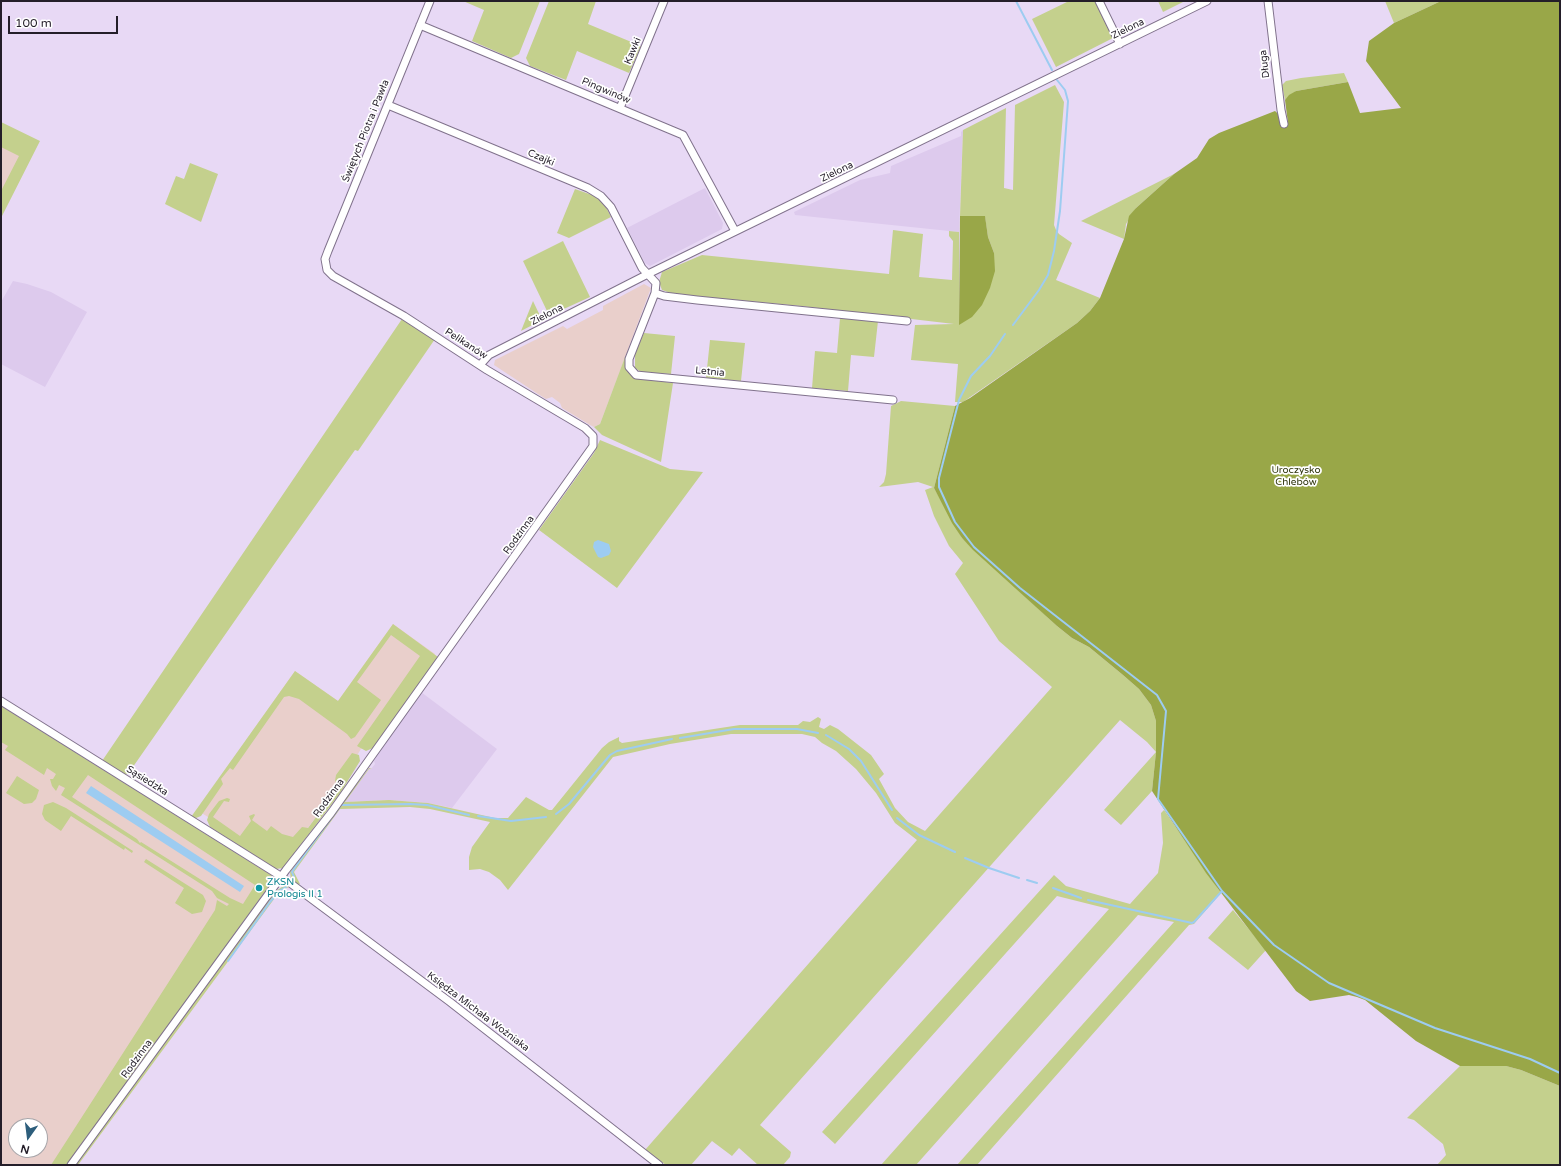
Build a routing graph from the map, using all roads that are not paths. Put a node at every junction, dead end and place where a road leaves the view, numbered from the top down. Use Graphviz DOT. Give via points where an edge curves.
graph roads {
  1 [pos="430,1"];
  2 [pos="664,1"];
  3 [pos="1099,1"];
  4 [pos="1207,1"];
  5 [pos="1268,1"];
  6 [pos="420,25"];
  7 [pos="1120,44"];
  8 [pos="388,105"];
  9 [pos="620,108"];
  10 [pos="1284,124"];
  11 [pos="735,231"];
  12 [pos="327,270"];
  13 [pos="648,274"];
  14 [pos="655,293"];
  15 [pos="907,321"];
  16 [pos="480,365"];
  17 [pos="893,400"];
  18 [pos="594,438"];
  19 [pos="1,701"];
  20 [pos="282,877"];
  21 [pos="72,1165"];
  22 [pos="659,1165"];
  1 -- 6 [label="street, Świętych Piotra i Pawła"];
  2 -- 9 [label="street, Kawki"];
  3 -- 7 [label="street"];
  4 -- 7 [label="street, Zielona"];
  5 -- 10 [label="street, Długa"];
  6 -- 8 [label="street, Świętych Piotra i Pawła"];
  6 -- 9 [label="street, Pingwinów"];
  7 -- 11 [label="street, Zielona"];
  8 -- 12 [label="street, Świętych Piotra i Pawła" via="325,259"];
  8 -- 13 [label="street, Czajki" via="588,188 601,196 611,207 642,268"];
  9 -- 11 [label="street, Pingwinów" via="683,135"];
  11 -- 13 [label="street, Zielona"];
  12 -- 16 [label="street, Pelikanów"];
  13 -- 14 [label="street" via="656,283"];
  13 -- 16 [label="street, Zielona" via="489,355"];
  14 -- 15 [label="street" via="697,300"];
  14 -- 17 [label="street, Letnia" via="629,359 631,371 636,375"];
  16 -- 18 [label="street, Pelikanów" via="585,428"];
  18 -- 20 [label="street, Rodzinna" via="592,449 582,464"];
  19 -- 20 [label="street, Sąsiedzka"];
  20 -- 21 [label="street, Rodzinna"];
  20 -- 22 [label="street, Księdza Michała Woźniaka" via="450,1002"];
}
